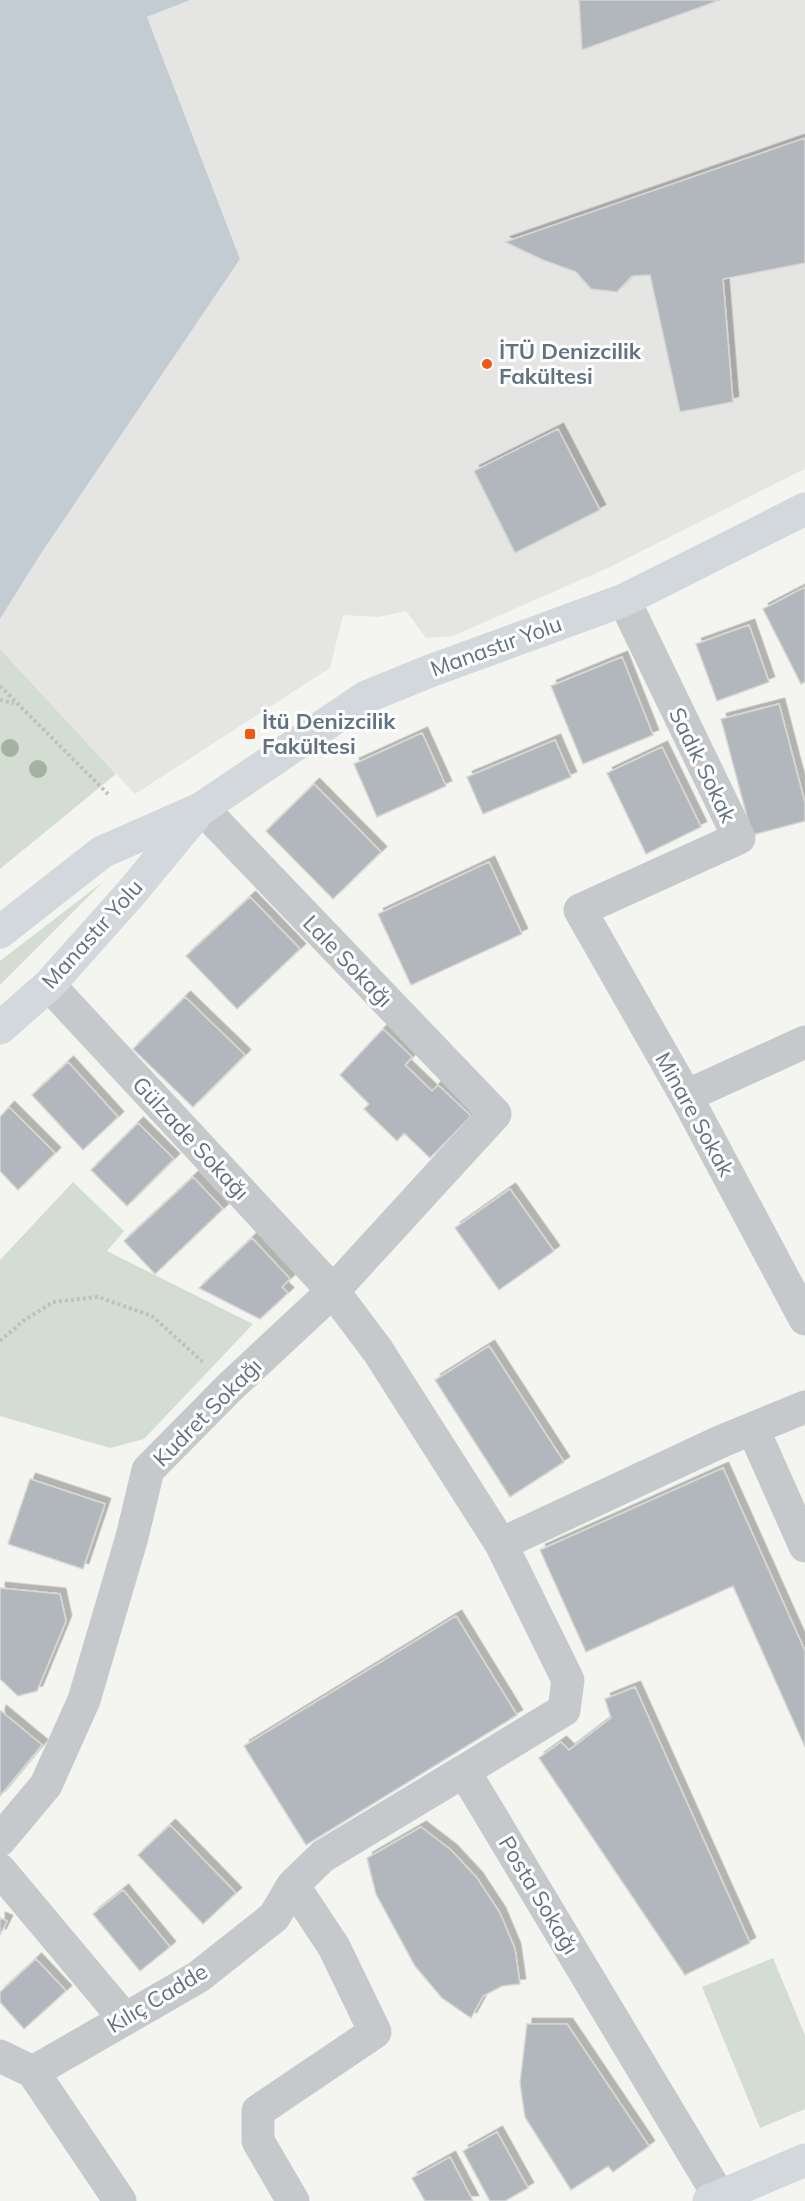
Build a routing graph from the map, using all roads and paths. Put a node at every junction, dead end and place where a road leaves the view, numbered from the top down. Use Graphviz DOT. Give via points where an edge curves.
graph roads {
  1 [pos="805,509"];
  2 [pos="624,600"];
  3 [pos="0,686"];
  4 [pos="0,700"];
  5 [pos="16,704"];
  6 [pos="108,794"];
  7 [pos="201,808"];
  8 [pos="580,910"];
  9 [pos="0,932"];
  10 [pos="48,985"];
  11 [pos="0,1028"];
  12 [pos="805,1042"];
  13 [pos="686,1096"];
  14 [pos="495,1114"];
  15 [pos="333,1291"];
  16 [pos="805,1319"];
  17 [pos="0,1341"];
  18 [pos="230,1387"];
  19 [pos="805,1407"];
  20 [pos="753,1429"];
  21 [pos="501,1544"];
  22 [pos="805,1546"];
  23 [pos="464,1771"];
  24 [pos="0,1840"];
  25 [pos="0,1870"];
  26 [pos="293,1885"];
  27 [pos="124,2018"];
  28 [pos="0,2056"];
  29 [pos="33,2072"];
  30 [pos="805,2160"];
  31 [pos="714,2199"];
  32 [pos="120,2201"];
  33 [pos="293,2201"];
  1 -- 2 [label="main road, Manastır Yolu"];
  2 -- 7 [label="main road, Manastır Yolu" via="366,697"];
  2 -- 8 [label="street, Sadık Sokak" via="739,838"];
  3 -- 5 [label="path"];
  4 -- 5 [label="path"];
  5 -- 6 [label="path"];
  7 -- 9 [label="main road, Manastır Yolu" via="102,852"];
  7 -- 10 [label="main road, Manastır Yolu"];
  7 -- 14 [label="street, Lale Sokağı"];
  8 -- 13 [label="street, Minare Sokak"];
  10 -- 11 [label="main road, Manastır Yolu"];
  10 -- 15 [label="street, Gülzade Sokağı"];
  12 -- 13 [label="street"];
  13 -- 16 [label="street, Minare Sokak"];
  14 -- 15 [label="street, Kudret Sokağı"];
  15 -- 18 [label="street, Kudret Sokağı"];
  15 -- 21 [label="street, Gülzade Sokağı" via="378,1351"];
  17 -- 18 [label="path" via="53,1302 98,1297 152,1316"];
  18 -- 24 [label="street, Kudret Sokağı" via="148,1470 84,1700 46,1785"];
  19 -- 20 [label="street"];
  20 -- 21 [label="street"];
  20 -- 22 [label="street"];
  21 -- 23 [label="street, Gülzade Sokağı" via="568,1680 564,1710"];
  23 -- 26 [label="street" via="323,1856"];
  23 -- 31 [label="street, Posta Sokağı"];
  25 -- 27 [label="street"];
  26 -- 27 [label="street, Kılıç Cadde" via="274,1917 198,1977"];
  26 -- 33 [label="street" via="334,1947 375,2032 258,2111 258,2141"];
  27 -- 29 [label="street, Kılıç Cadde"];
  28 -- 29 [label="street"];
  29 -- 32 [label="street"];
  30 -- 31 [label="main road"];
}
